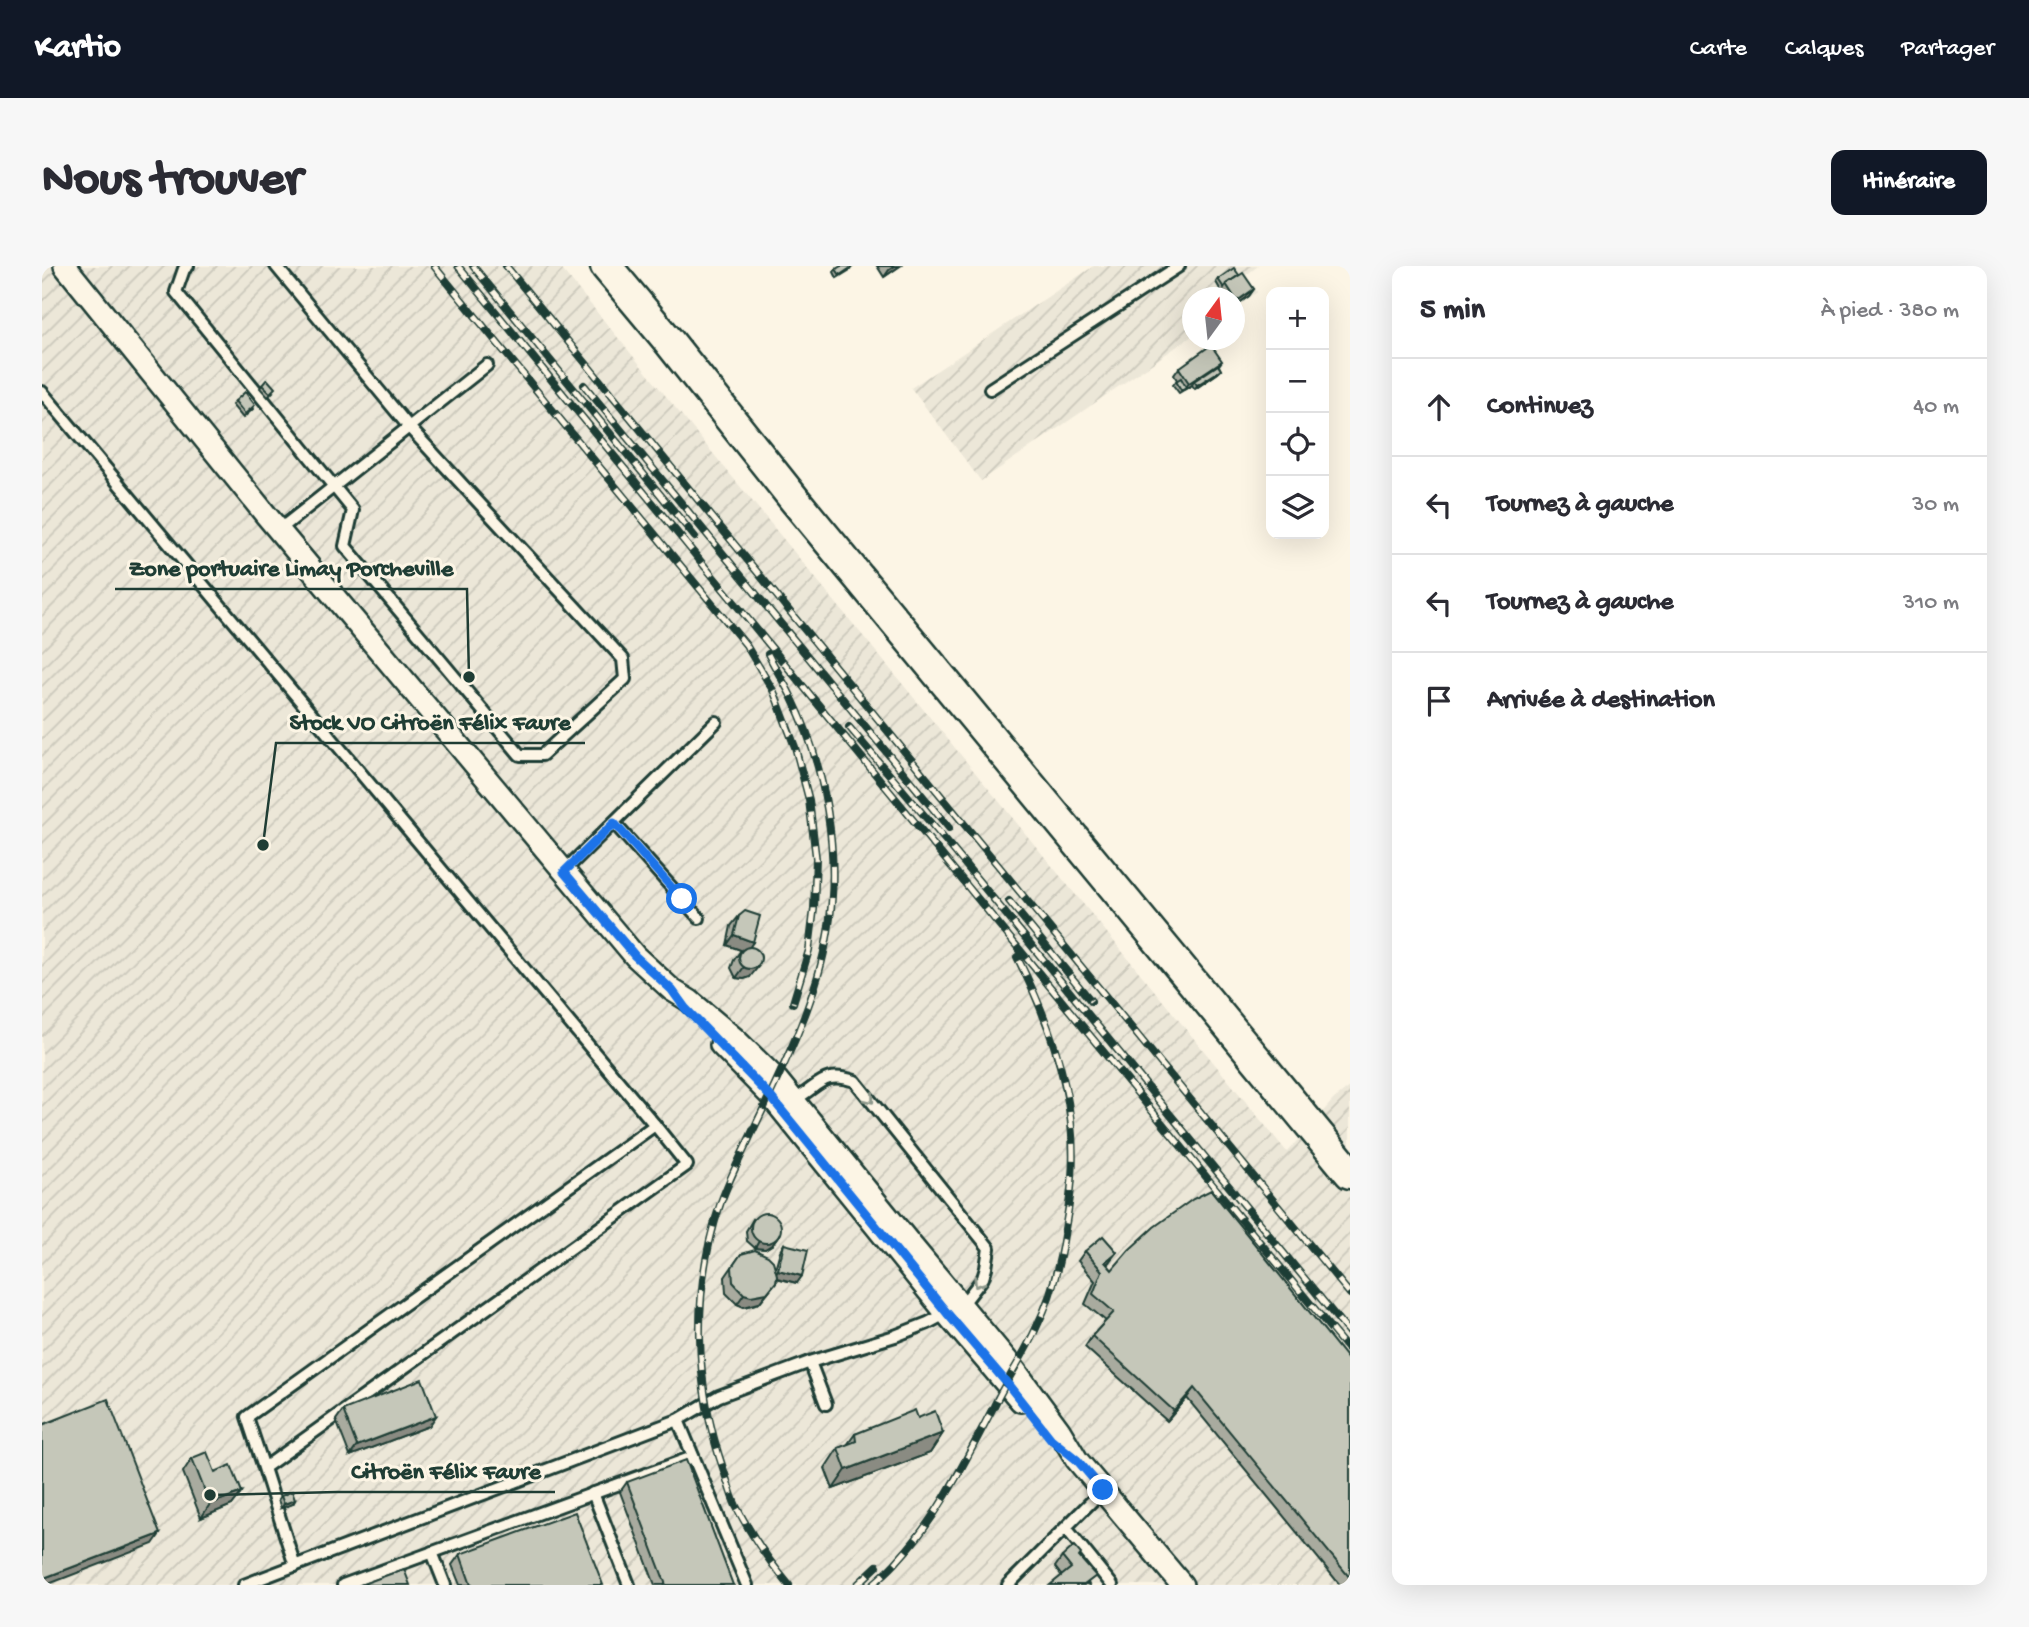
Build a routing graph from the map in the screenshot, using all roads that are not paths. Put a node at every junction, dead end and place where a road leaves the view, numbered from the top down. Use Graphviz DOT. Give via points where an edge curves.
graph roads {
  1 [pos="65,266"];
  2 [pos="188,266"];
  3 [pos="276,266"];
  4 [pos="607,266"];
  5 [pos="1180,266"];
  6 [pos="487,365"];
  7 [pos="990,389"];
  8 [pos="42,392"];
  9 [pos="409,427"];
  10 [pos="335,486"];
  11 [pos="279,530"];
  12 [pos="716,722"];
  13 [pos="614,823"];
  14 [pos="564,872"];
  15 [pos="699,918"];
  16 [pos="672,990"];
  17 [pos="794,1100"];
  18 [pos="655,1125"];
  19 [pos="1350,1173"];
  20 [pos="955,1309"];
  21 [pos="810,1362"];
  22 [pos="826,1404"];
  23 [pos="678,1420"];
  24 [pos="693,1457"];
  25 [pos="264,1468"];
  26 [pos="1103,1490"];
  27 [pos="593,1493"];
  28 [pos="1066,1528"];
  29 [pos="432,1552"];
  30 [pos="295,1566"];
  31 [pos="244,1585"];
  32 [pos="342,1585"];
  33 [pos="445,1585"];
  34 [pos="629,1585"];
  35 [pos="747,1585"];
  36 [pos="1008,1585"];
  37 [pos="1112,1585"];
  38 [pos="1182,1585"];
  1 -- 11 [label="street"];
  2 -- 10 [label="lane" via="176,292"];
  3 -- 9 [label="lane"];
  4 -- 19 [label="main road"];
  5 -- 7 [label="lane"];
  6 -- 9 [label="lane"];
  8 -- 18 [label="lane"];
  9 -- 10 [label="lane"];
  9 -- 10 [label="lane" via="623,659 625,679 541,755 520,755 345,546 353,510"];
  10 -- 11 [label="lane"];
  11 -- 14 [label="street"];
  12 -- 13 [label="lane"];
  13 -- 14 [label="lane"];
  13 -- 15 [label="lane"];
  14 -- 16 [label="street" via="635,956"];
  16 -- 17 [label="street" via="735,1039"];
  16 -- 20 [label="street"];
  17 -- 20 [label="street" via="911,1245"];
  17 -- 20 [label="lane, one-way" via="826,1077 855,1081 989,1248 983,1278"];
  18 -- 25 [label="lane" via="247,1417"];
  18 -- 25 [label="lane" via="687,1165"];
  20 -- 21 [label="lane" via="895,1336"];
  20 -- 26 [label="street" via="1039,1401 1077,1460"];
  21 -- 22 [label="lane"];
  21 -- 23 [label="lane" via="719,1396"];
  23 -- 24 [label="lane"];
  23 -- 30 [label="lane"];
  24 -- 27 [label="lane"];
  24 -- 35 [label="lane"];
  25 -- 30 [label="lane"];
  26 -- 28 [label="lane"];
  26 -- 38 [label="street"];
  27 -- 29 [label="lane"];
  27 -- 34 [label="lane"];
  28 -- 36 [label="lane"];
  28 -- 37 [label="lane"];
  29 -- 32 [label="lane"];
  29 -- 33 [label="lane"];
  30 -- 31 [label="lane"];
}
